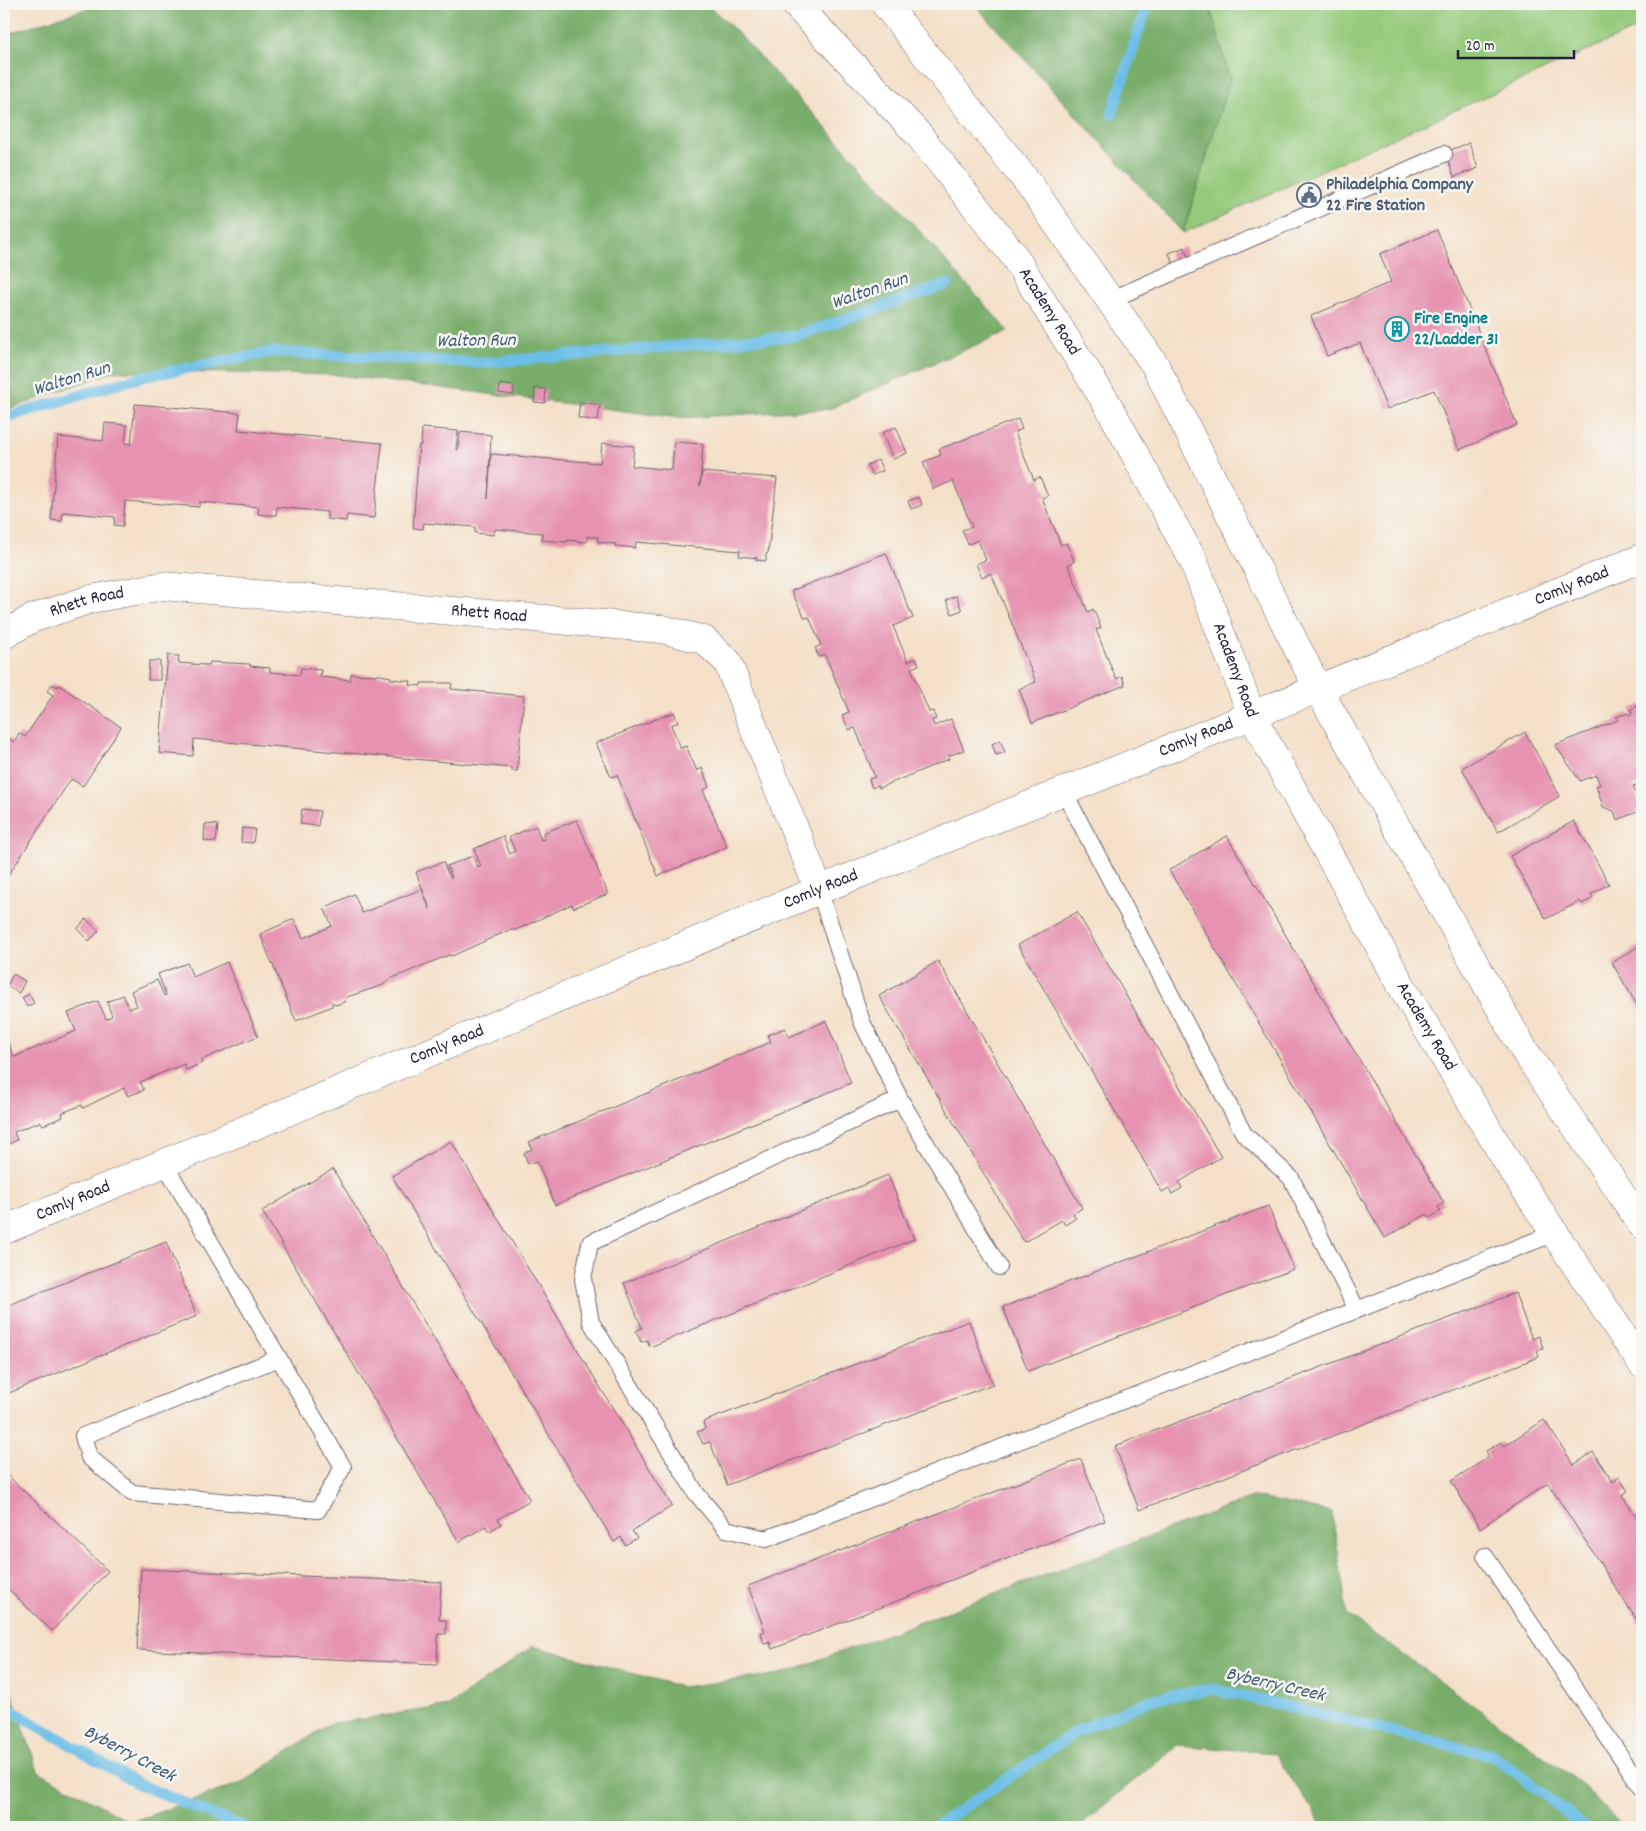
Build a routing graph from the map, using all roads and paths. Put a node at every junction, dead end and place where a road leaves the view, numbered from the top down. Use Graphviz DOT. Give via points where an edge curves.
graph roads {
  1 [pos="795,4"];
  2 [pos="885,4"];
  3 [pos="1444,154"];
  4 [pos="1110,300"];
  5 [pos="1642,558"];
  6 [pos="4,635"];
  7 [pos="1318,689"];
  8 [pos="1252,716"];
  9 [pos="1064,792"];
  10 [pos="819,890"];
  11 [pos="900,1099"];
  12 [pos="164,1163"];
  13 [pos="1642,1225"];
  14 [pos="4,1230"];
  15 [pos="1555,1233"];
  16 [pos="999,1267"];
  17 [pos="1357,1310"];
  18 [pos="279,1358"];
  19 [pos="1642,1364"];
  20 [pos="1486,1556"];
  21 [pos="1642,1788"];
  1 -- 8 [label="main road, Academy Road" via="918,134 1012,253 1109,407 1194,562"];
  2 -- 4 [label="main road" via="1029,184"];
  3 -- 4 [label="lane"];
  4 -- 7 [label="main road" via="1155,365"];
  5 -- 7 [label="main road, Comly Road"];
  6 -- 10 [label="main road, Rhett Road" via="31,619 91,599 163,586 662,629 704,640 727,661"];
  7 -- 8 [label="main road, Comly Road"];
  7 -- 13 [label="main road" via="1524,1050"];
  8 -- 9 [label="main road, Comly Road"];
  8 -- 15 [label="main road, Academy Road" via="1405,992 1511,1168"];
  9 -- 10 [label="main road, Comly Road"];
  9 -- 17 [label="lane" via="1244,1134 1291,1178"];
  10 -- 11 [label="lane" via="862,1022"];
  10 -- 12 [label="main road, Comly Road"];
  11 -- 16 [label="lane"];
  11 -- 17 [label="lane" via="590,1243 583,1279 591,1322 696,1493 726,1529 766,1539"];
  12 -- 14 [label="main road, Comly Road"];
  12 -- 18 [label="lane"];
  15 -- 17 [label="lane"];
  15 -- 19 [label="main road, Academy Road"];
  18 -- 18 [label="lane" via="343,1467 318,1510 132,1493 89,1457 83,1436"];
  20 -- 21 [label="lane"];
}
